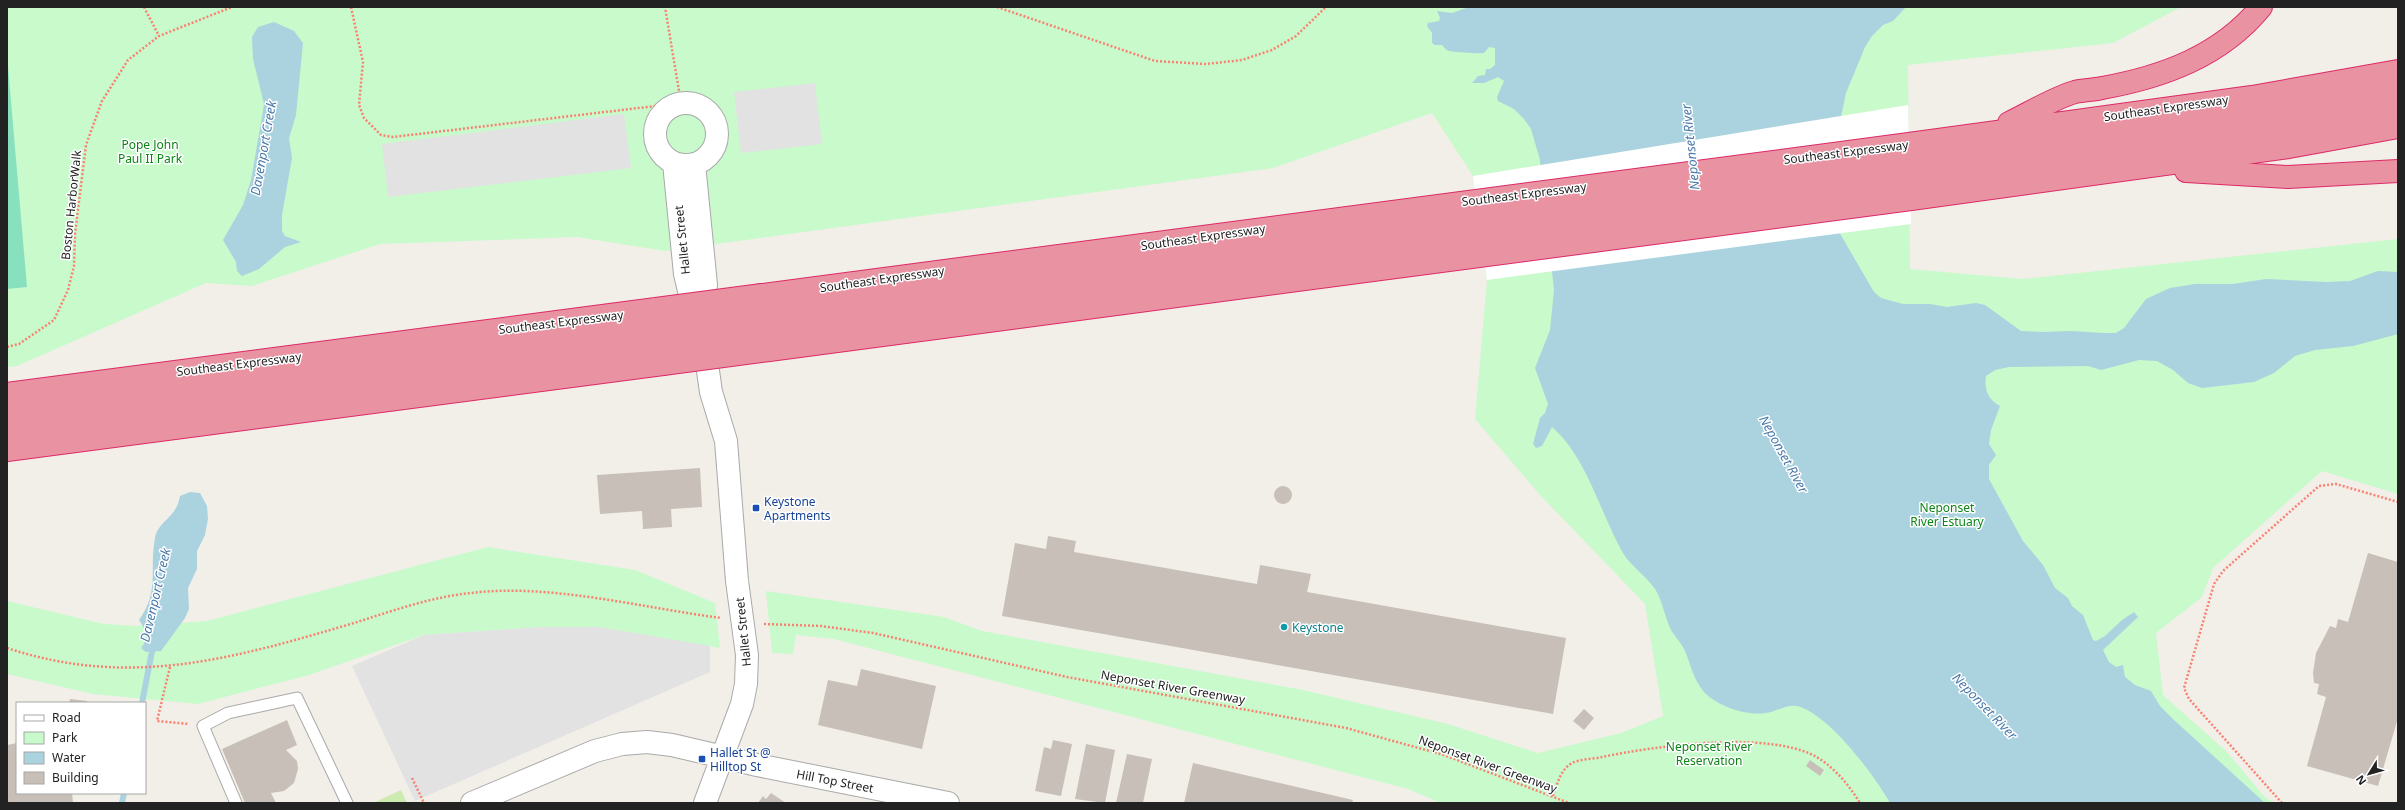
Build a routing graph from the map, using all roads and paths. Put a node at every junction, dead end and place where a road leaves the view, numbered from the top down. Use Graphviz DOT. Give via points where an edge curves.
graph roads {
  1 [pos="144,7"];
  2 [pos="232,7"];
  3 [pos="351,7"];
  4 [pos="665,7"];
  5 [pos="997,7"];
  6 [pos="1326,7"];
  7 [pos="2261,7"];
  8 [pos="159,36"];
  9 [pos="2398,71"];
  10 [pos="2398,90"];
  11 [pos="681,103"];
  12 [pos="2398,109"];
  13 [pos="2398,127"];
  14 [pos="1988,132"];
  15 [pos="684,164"];
  16 [pos="2137,168"];
  17 [pos="1910,171"];
  18 [pos="2398,171"];
  19 [pos="1480,228"];
  20 [pos="766,323"];
  21 [pos="659,337"];
  22 [pos="7,347"];
  23 [pos="7,394"];
  24 [pos="7,412"];
  25 [pos="7,432"];
  26 [pos="7,450"];
  27 [pos="2398,502"];
  28 [pos="720,618"];
  29 [pos="765,624"];
  30 [pos="7,648"];
  31 [pos="170,667"];
  32 [pos="203,726"];
  33 [pos="723,757"];
  34 [pos="412,778"];
  35 [pos="1553,796"];
  36 [pos="236,803"];
  37 [pos="347,803"];
  38 [pos="424,803"];
  39 [pos="472,803"];
  40 [pos="705,803"];
  41 [pos="948,803"];
  42 [pos="1569,803"];
  43 [pos="1860,803"];
  44 [pos="2282,803"];
  1 -- 8 [label="path"];
  2 -- 8 [label="path, Boston HarborWalk"];
  3 -- 11 [label="path" via="363,62 359,105 364,118 381,135 393,138"];
  4 -- 11 [label="path"];
  5 -- 6 [label="path" via="1155,61 1206,64 1242,60 1272,50 1296,36"];
  7 -- 14 [label="highway" via="2237,33 2190,63 2132,82 2074,92"];
  8 -- 22 [label="path, Boston HarborWalk" via="128,60 102,101 86,145 75,234 74,266 68,290 54,320 19,344"];
  9 -- 14 [label="highway, Southeast Expressway" via="2259,95"];
  10 -- 17 [label="highway"];
  11 -- 15 [label="street" via="663,112 654,129 658,149 664,157"];
  11 -- 15 [label="street" via="689,102 704,108 712,117 717,129 715,147 703,161"];
  12 -- 17 [label="highway" via="2287,129"];
  13 -- 16 [label="highway, Southeast Expressway" via="2290,147"];
  14 -- 17 [label="highway, Southeast Expressway"];
  15 -- 33 [label="street, Hallet Street" via="685,274 690,295 700,314 711,392 726,441 737,581 747,655 742,704"];
  16 -- 17 [label="highway, Southeast Expressway"];
  16 -- 18 [label="highway" via="2288,177"];
  17 -- 19 [label="highway, Southeast Expressway"];
  17 -- 19 [label="highway, Southeast Expressway"];
  19 -- 20 [label="highway, Southeast Expressway"];
  19 -- 20 [label="highway, Southeast Expressway"];
  20 -- 21 [label="highway, Southeast Expressway, bridge"];
  20 -- 21 [label="highway, Southeast Expressway, bridge"];
  21 -- 23 [label="highway, Southeast Expressway"];
  21 -- 24 [label="highway"];
  21 -- 25 [label="highway"];
  21 -- 26 [label="highway, Southeast Expressway"];
  27 -- 44 [label="path" via="2336,484 2319,486 2233,560 2214,584 2184,688 2189,699"];
  28 -- 31 [label="path" via="556,594 473,592 431,600 256,651"];
  29 -- 35 [label="path, Neponset River Greenway" via="821,626 873,633 1067,677 1346,728 1444,755"];
  30 -- 31 [label="path" via="39,658 75,663 145,668"];
  31 -- 32 [label="path" via="157,721"];
  32 -- 36 [label="lane"];
  32 -- 37 [label="lane" via="228,713 297,698"];
  33 -- 39 [label="street" via="659,743 622,744 581,756"];
  33 -- 40 [label="street, Hallet Street"];
  33 -- 41 [label="street, Hill Top Street"];
  34 -- 38 [label="path"];
  35 -- 42 [label="path, Neponset River Greenway"];
  35 -- 43 [label="path" via="1562,772 1572,763 1636,750 1718,742 1769,744 1804,750 1820,759 1847,782"];
}
